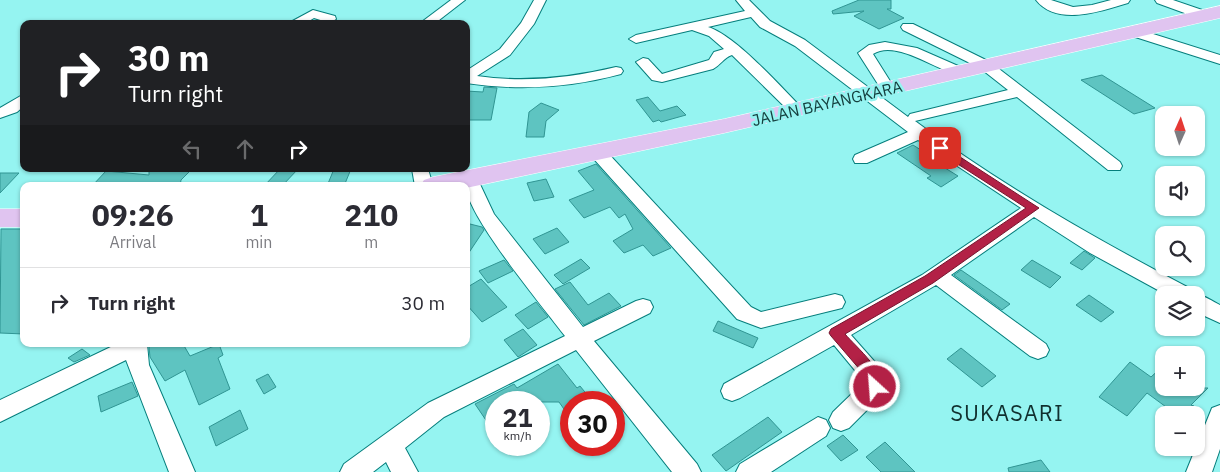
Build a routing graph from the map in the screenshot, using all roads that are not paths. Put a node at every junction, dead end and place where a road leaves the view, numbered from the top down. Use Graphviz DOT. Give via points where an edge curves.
graph roads {
  1 [pos="459,0"];
  2 [pos="540,0"];
  3 [pos="742,0"];
  4 [pos="1042,0"];
  5 [pos="1161,0"];
  6 [pos="1117,1"];
  7 [pos="753,13"];
  8 [pos="1213,14"];
  9 [pos="330,19"];
  10 [pos="301,20"];
  11 [pos="431,20"];
  12 [pos="694,27"];
  13 [pos="908,27"];
  14 [pos="1134,32"];
  15 [pos="636,39"];
  16 [pos="734,50"];
  17 [pos="1220,60"];
  18 [pos="643,62"];
  19 [pos="985,65"];
  20 [pos="616,71"];
  21 [pos="960,72"];
  22 [pos="470,75"];
  23 [pos="470,78"];
  24 [pos="878,91"];
  25 [pos="1019,92"];
  26 [pos="20,102"];
  27 [pos="796,110"];
  28 [pos="0,113"];
  29 [pos="918,125"];
  30 [pos="599,154"];
  31 [pos="861,159"];
  32 [pos="1114,166"];
  33 [pos="469,180"];
  34 [pos="457,182"];
  35 [pos="470,182"];
  36 [pos="1034,208"];
  37 [pos="0,218"];
  38 [pos="20,218"];
  39 [pos="936,275"];
  40 [pos="1167,286"];
  41 [pos="835,302"];
  42 [pos="643,307"];
  43 [pos="1205,307"];
  44 [pos="1220,316"];
  45 [pos="836,333"];
  46 [pos="579,338"];
  47 [pos="129,347"];
  48 [pos="135,347"];
  49 [pos="1038,350"];
  50 [pos="732,391"];
  51 [pos="0,411"];
  52 [pos="1220,416"];
  53 [pos="840,420"];
  54 [pos="818,428"];
  55 [pos="389,444"];
  56 [pos="182,472"];
  57 [pos="353,472"];
  58 [pos="405,472"];
  59 [pos="688,472"];
  60 [pos="749,472"];
  61 [pos="1199,472"];
  1 -- 11 [label="street"];
  2 -- 22 [label="street" via="527,24 505,52"];
  3 -- 7 [label="street"];
  4 -- 6 [label="street" via="1056,9 1072,12"];
  5 -- 8 [label="street"];
  7 -- 12 [label="street"];
  7 -- 24 [label="street" via="765,24"];
  8 -- 14 [label="highway, JALAN BAYANGKARA"];
  9 -- 10 [label="street" via="313,14"];
  12 -- 15 [label="street"];
  12 -- 16 [label="street" via="714,33"];
  13 -- 19 [label="street"];
  14 -- 17 [label="street"];
  14 -- 19 [label="highway, JALAN BAYANGKARA"];
  16 -- 18 [label="street" via="719,55 714,64 666,78 657,77"];
  16 -- 27 [label="street"];
  19 -- 21 [label="highway, JALAN BAYANGKARA"];
  19 -- 25 [label="street"];
  20 -- 23 [label="street" via="560,84"];
  21 -- 24 [label="highway, JALAN BAYANGKARA"];
  21 -- 24 [label="street" via="900,48 884,45 865,53"];
  24 -- 27 [label="highway, JALAN BAYANGKARA"];
  24 -- 29 [label="street"];
  25 -- 29 [label="street"];
  25 -- 32 [label="street"];
  26 -- 28 [label="street"];
  27 -- 30 [label="highway, JALAN BAYANGKARA"];
  29 -- 31 [label="street"];
  29 -- 36 [label="street"];
  30 -- 33 [label="highway, JALAN BAYANGKARA"];
  30 -- 41 [label="street" via="744,313 761,320"];
  33 -- 34 [label="highway, JALAN BAYANGKARA"];
  35 -- 46 [label="street" via="486,217"];
  36 -- 39 [label="street"];
  36 -- 40 [label="street" via="1097,248"];
  37 -- 38 [label="highway"];
  39 -- 45 [label="street"];
  39 -- 49 [label="street"];
  42 -- 46 [label="street"];
  43 -- 44 [label="street"];
  45 -- 50 [label="street"];
  45 -- 53 [label="street" via="876,383"];
  46 -- 55 [label="street" via="436,410"];
  46 -- 59 [label="street"];
  47 -- 51 [label="street"];
  48 -- 56 [label="street" via="138,365"];
  52 -- 61 [label="street"];
  54 -- 60 [label="street"];
  55 -- 57 [label="street"];
  55 -- 58 [label="street"];
}
